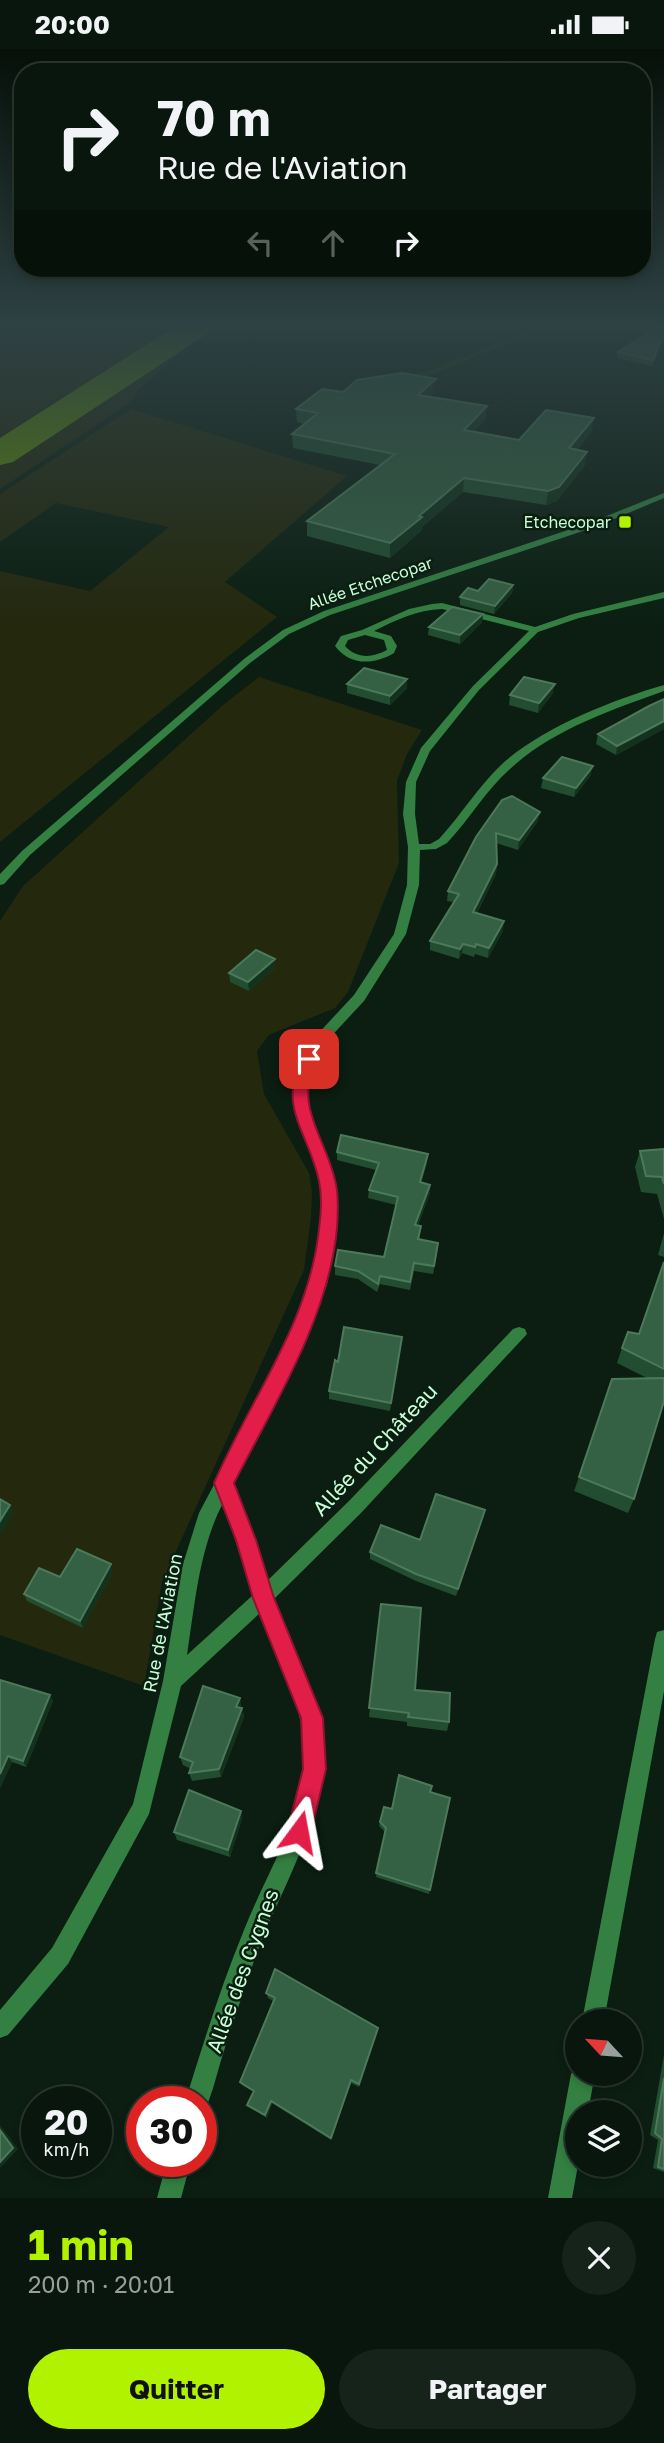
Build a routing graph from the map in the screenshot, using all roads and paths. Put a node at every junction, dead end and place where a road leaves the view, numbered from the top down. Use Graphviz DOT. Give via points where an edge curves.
graph roads {
  1 [pos="664,495"];
  2 [pos="664,595"];
  3 [pos="535,630"];
  4 [pos="365,632"];
  5 [pos="664,688"];
  6 [pos="414,847"];
  7 [pos="0,881"];
  8 [pos="519,1334"];
  9 [pos="223,1483"];
  10 [pos="264,1598"];
  11 [pos="664,1639"];
  12 [pos="173,1681"];
  13 [pos="595,2009"];
  14 [pos="0,2027"];
  15 [pos="202,2086"];
  16 [pos="581,2086"];
  17 [pos="175,2177"];
  18 [pos="169,2198"];
  19 [pos="560,2198"];
  1 -- 7 [label="street, Allée Etchecopar" via="592,525 327,613 286,632 26,853"];
  2 -- 3 [label="street, Rue de l'Aviation"];
  3 -- 4 [label="street" via="430,605"];
  3 -- 6 [label="street, Rue de l'Aviation" via="476,688 425,750 411,782"];
  4 -- 4 [label="street" via="344,638 342,651 362,659 391,651 388,638"];
  5 -- 6 [label="street" via="540,742 507,765 443,841 432,847"];
  6 -- 9 [label="street, Rue de l'Aviation" via="413,885 400,934 359,998 318,1041 300,1077 301,1108 328,1182 328,1227 319,1285 281,1374"];
  8 -- 10 [label="street, Allée du Château"];
  9 -- 10 [label="street, Allée des Cygnes"];
  9 -- 12 [label="street, Rue de l'Aviation" via="192,1564"];
  10 -- 12 [label="street, Allée du Château"];
  10 -- 15 [label="street, Allée des Cygnes" via="312,1718 314,1769 299,1832 264,1906"];
  11 -- 13 [label="street"];
  12 -- 14 [label="street, Rue de l'Aviation" via="142,1807 60,1956"];
  16 -- 19 [label="street"];
  17 -- 18 [label="street"];
}
